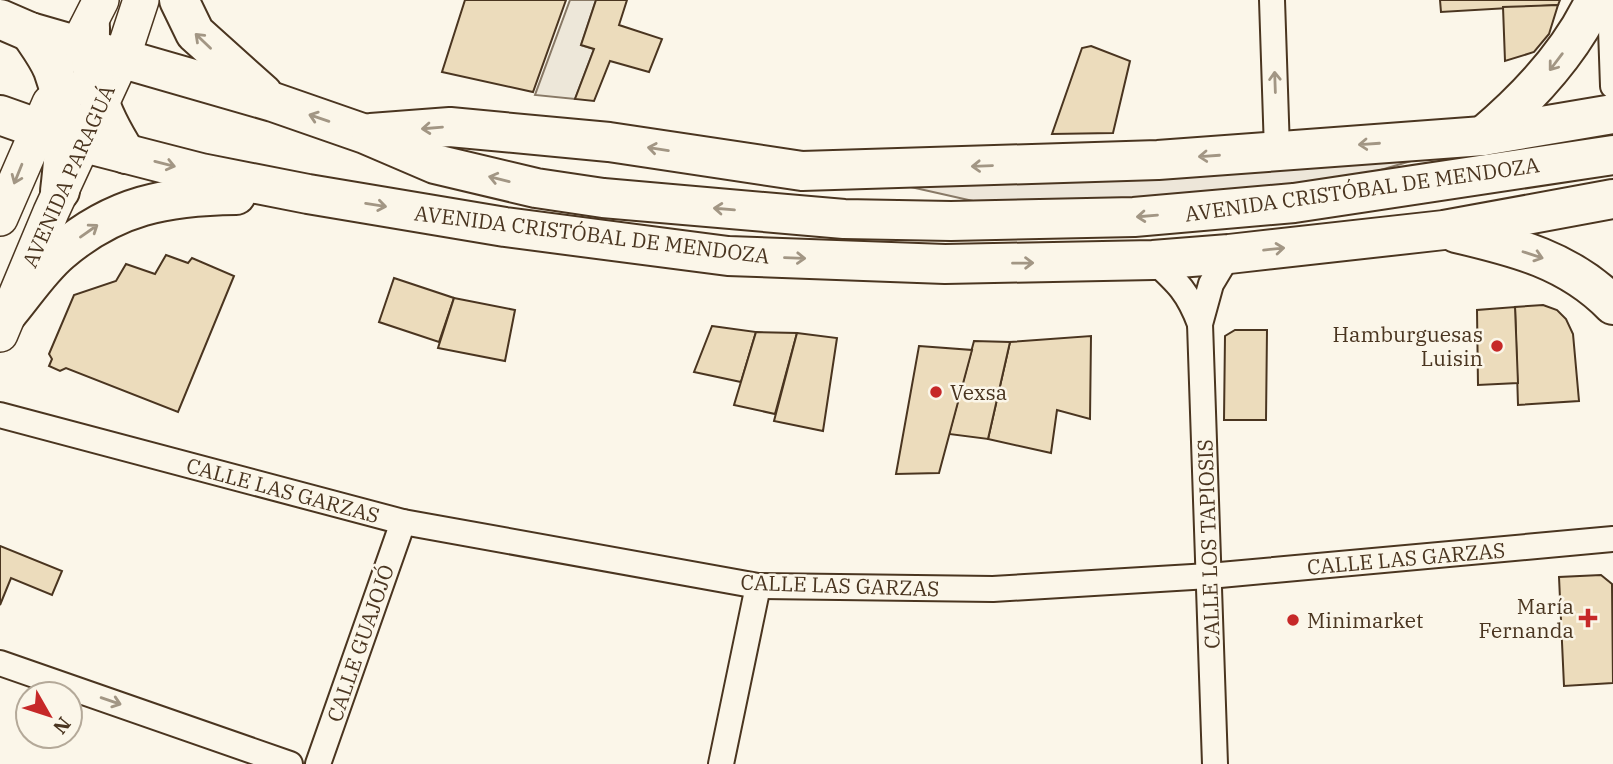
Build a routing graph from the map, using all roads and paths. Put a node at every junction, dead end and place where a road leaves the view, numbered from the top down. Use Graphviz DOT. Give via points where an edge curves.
graph roads {
  1 [pos="141,0"];
  2 [pos="179,0"];
  3 [pos="1272,0"];
  4 [pos="1595,0"];
  5 [pos="1610,0"];
  6 [pos="15,25"];
  7 [pos="96,34"];
  8 [pos="1613,86"];
  9 [pos="58,87"];
  10 [pos="273,102"];
  11 [pos="100,106"];
  12 [pos="1613,114"];
  13 [pos="0,115"];
  14 [pos="1527,129"];
  15 [pos="365,134"];
  16 [pos="1483,136"];
  17 [pos="61,137"];
  18 [pos="1277,150"];
  19 [pos="126,154"];
  20 [pos="1613,154"];
  21 [pos="802,171"];
  22 [pos="61,191"];
  23 [pos="308,194"];
  24 [pos="1613,199"];
  25 [pos="0,218"];
  26 [pos="951,221"];
  27 [pos="1444,230"];
  28 [pos="1229,254"];
  29 [pos="1153,260"];
  30 [pos="1613,305"];
  31 [pos="3,324"];
  32 [pos="1200,324"];
  33 [pos="0,415"];
  34 [pos="403,522"];
  35 [pos="1613,539"];
  36 [pos="1209,576"];
  37 [pos="758,586"];
  38 [pos="0,663"];
  39 [pos="290,764"];
  40 [pos="318,764"];
  41 [pos="721,764"];
  42 [pos="1215,764"];
  1 -- 7 [label="main road"];
  10 -- 2 [label="main road, one-way" via="194,33"];
  18 -- 3 [label="street, one-way"];
  4 -- 16 [label="main road, one-way" via="1545,76"];
  5 -- 8 [label="street"];
  6 -- 7 [label="main road, AVENIDA CRISTÓBAL DE MENDOZA"];
  6 -- 9 [label="main road" via="53,69"];
  7 -- 9 [label="main road"];
  7 -- 10 [label="main road, AVENIDA CRISTÓBAL DE MENDOZA"];
  7 -- 11 [label="main road"];
  9 -- 17 [label="main road" via="63,108"];
  15 -- 10 [label="main road, AVENIDA CRISTÓBAL DE MENDOZA, one-way"];
  11 -- 17 [label="main road, AVENIDA PARAGUÁ"];
  11 -- 19 [label="main road"];
  12 -- 14 [label="main road, AVENIDA CRISTÓBAL DE MENDOZA"];
  13 -- 17 [label="main road, AVENIDA CRISTÓBAL DE MENDOZA"];
  14 -- 16 [label="main road, AVENIDA CRISTÓBAL DE MENDOZA"];
  14 -- 20 [label="main road" via="1585,140"];
  21 -- 15 [label="main road, AVENIDA CRISTÓBAL DE MENDOZA, one-way" via="609,142 450,127"];
  26 -- 15 [label="main road, AVENIDA CRISTÓBAL DE MENDOZA, one-way" via="844,219 603,198 435,164"];
  16 -- 18 [label="main road, AVENIDA CRISTÓBAL DE MENDOZA, one-way"];
  17 -- 19 [label="main road, AVENIDA CRISTÓBAL DE MENDOZA"];
  17 -- 22 [label="main road"];
  17 -- 25 [label="main road, AVENIDA PARAGUÁ, one-way"];
  18 -- 21 [label="main road, AVENIDA CRISTÓBAL DE MENDOZA, one-way" via="1158,160"];
  19 -- 23 [label="main road, AVENIDA CRISTÓBAL DE MENDOZA, one-way"];
  20 -- 26 [label="main road, AVENIDA CRISTÓBAL DE MENDOZA, one-way" via="1281,204 1112,219"];
  21 -- 26 [label="main road"];
  22 -- 31 [label="main road, AVENIDA PARAGUÁ"];
  23 -- 29 [label="main road, AVENIDA CRISTÓBAL DE MENDOZA, one-way" via="505,227 729,256 945,264"];
  31 -- 23 [label="main road, one-way" via="58,253 99,224 140,205 198,195"];
  24 -- 27 [label="main road, AVENIDA CRISTÓBAL DE MENDOZA"];
  28 -- 27 [label="main road, AVENIDA CRISTÓBAL DE MENDOZA, one-way"];
  27 -- 30 [label="main road, one-way" via="1569,269"];
  28 -- 29 [label="main road, AVENIDA CRISTÓBAL DE MENDOZA"];
  28 -- 32 [label="street, CALLE LOS TAPIOSIS" via="1211,284"];
  29 -- 32 [label="street, CALLE LOS TAPIOSIS" via="1192,300"];
  32 -- 36 [label="street, CALLE LOS TAPIOSIS"];
  33 -- 34 [label="street, CALLE LAS GARZAS"];
  34 -- 37 [label="street, CALLE LAS GARZAS"];
  34 -- 40 [label="street, CALLE GUAJOJÓ"];
  35 -- 36 [label="street, CALLE LAS GARZAS"];
  36 -- 37 [label="street, CALLE LAS GARZAS" via="993,589"];
  36 -- 42 [label="street, CALLE LOS TAPIOSIS"];
  37 -- 41 [label="street"];
  38 -- 39 [label="street, one-way"];
}
